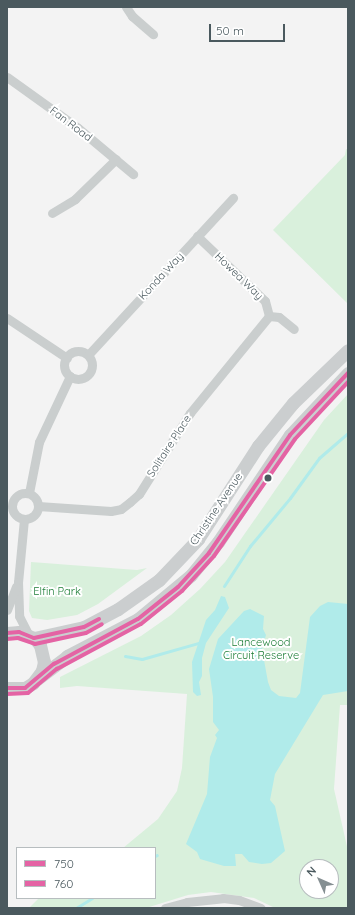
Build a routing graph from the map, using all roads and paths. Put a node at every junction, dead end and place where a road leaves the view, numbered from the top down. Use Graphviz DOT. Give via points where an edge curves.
graph roads {
  1 [pos="126,7"];
  2 [pos="154,34"];
  3 [pos="8,80"];
  4 [pos="116,159"];
  5 [pos="133,174"];
  6 [pos="233,198"];
  7 [pos="52,214"];
  8 [pos="198,236"];
  9 [pos="269,316"];
  10 [pos="7,318"];
  11 [pos="294,329"];
  12 [pos="348,350"];
  13 [pos="88,355"];
  14 [pos="66,358"];
  15 [pos="348,373"];
  16 [pos="70,376"];
  17 [pos="28,493"];
  18 [pos="9,504"];
  19 [pos="38,506"];
  20 [pos="24,519"];
  21 [pos="18,582"];
  22 [pos="7,610"];
  23 [pos="7,633"];
  24 [pos="31,636"];
  25 [pos="37,679"];
  26 [pos="7,688"];
  27 [pos="165,908"];
  28 [pos="261,908"];
  1 -- 2 [label="street" via="132,16"];
  3 -- 4 [label="street, Fan Road" via="78,128"];
  4 -- 5 [label="street, Fan Road"];
  4 -- 7 [label="street" via="75,199"];
  6 -- 8 [label="street, Konda Way"];
  8 -- 9 [label="street, Howea Way" via="265,301"];
  8 -- 13 [label="street, Konda Way"];
  9 -- 11 [label="street" via="279,317"];
  9 -- 19 [label="street, Solitaire Place" via="190,413 139,494 130,502 121,509 111,511"];
  10 -- 14 [label="street"];
  12 -- 24 [label="main road, Christine Avenue" via="292,403 258,446 198,539 159,580 118,609 84,627"];
  13 -- 14 [label="street" via="77,351"];
  13 -- 16 [label="street" via="92,363 87,375 79,379"];
  14 -- 16 [label="street" via="65,370"];
  15 -- 25 [label="main road, Christine Avenue" via="290,435 218,542 191,575 138,619 67,656"];
  16 -- 17 [label="street" via="39,442"];
  17 -- 18 [label="street" via="17,495"];
  17 -- 19 [label="street" via="36,498"];
  18 -- 20 [label="street" via="16,516"];
  19 -- 20 [label="street" via="32,517"];
  20 -- 21 [label="street"];
  21 -- 22 [label="street"];
  21 -- 24 [label="street" via="19,616"];
  23 -- 24 [label="main road, Christine Avenue"];
  24 -- 25 [label="main road" via="40,645 44,658 42,671"];
  25 -- 26 [label="main road, Christine Avenue" via="25,688"];
  27 -- 28 [label="street" via="187,902 223,898 239,900"];
}
